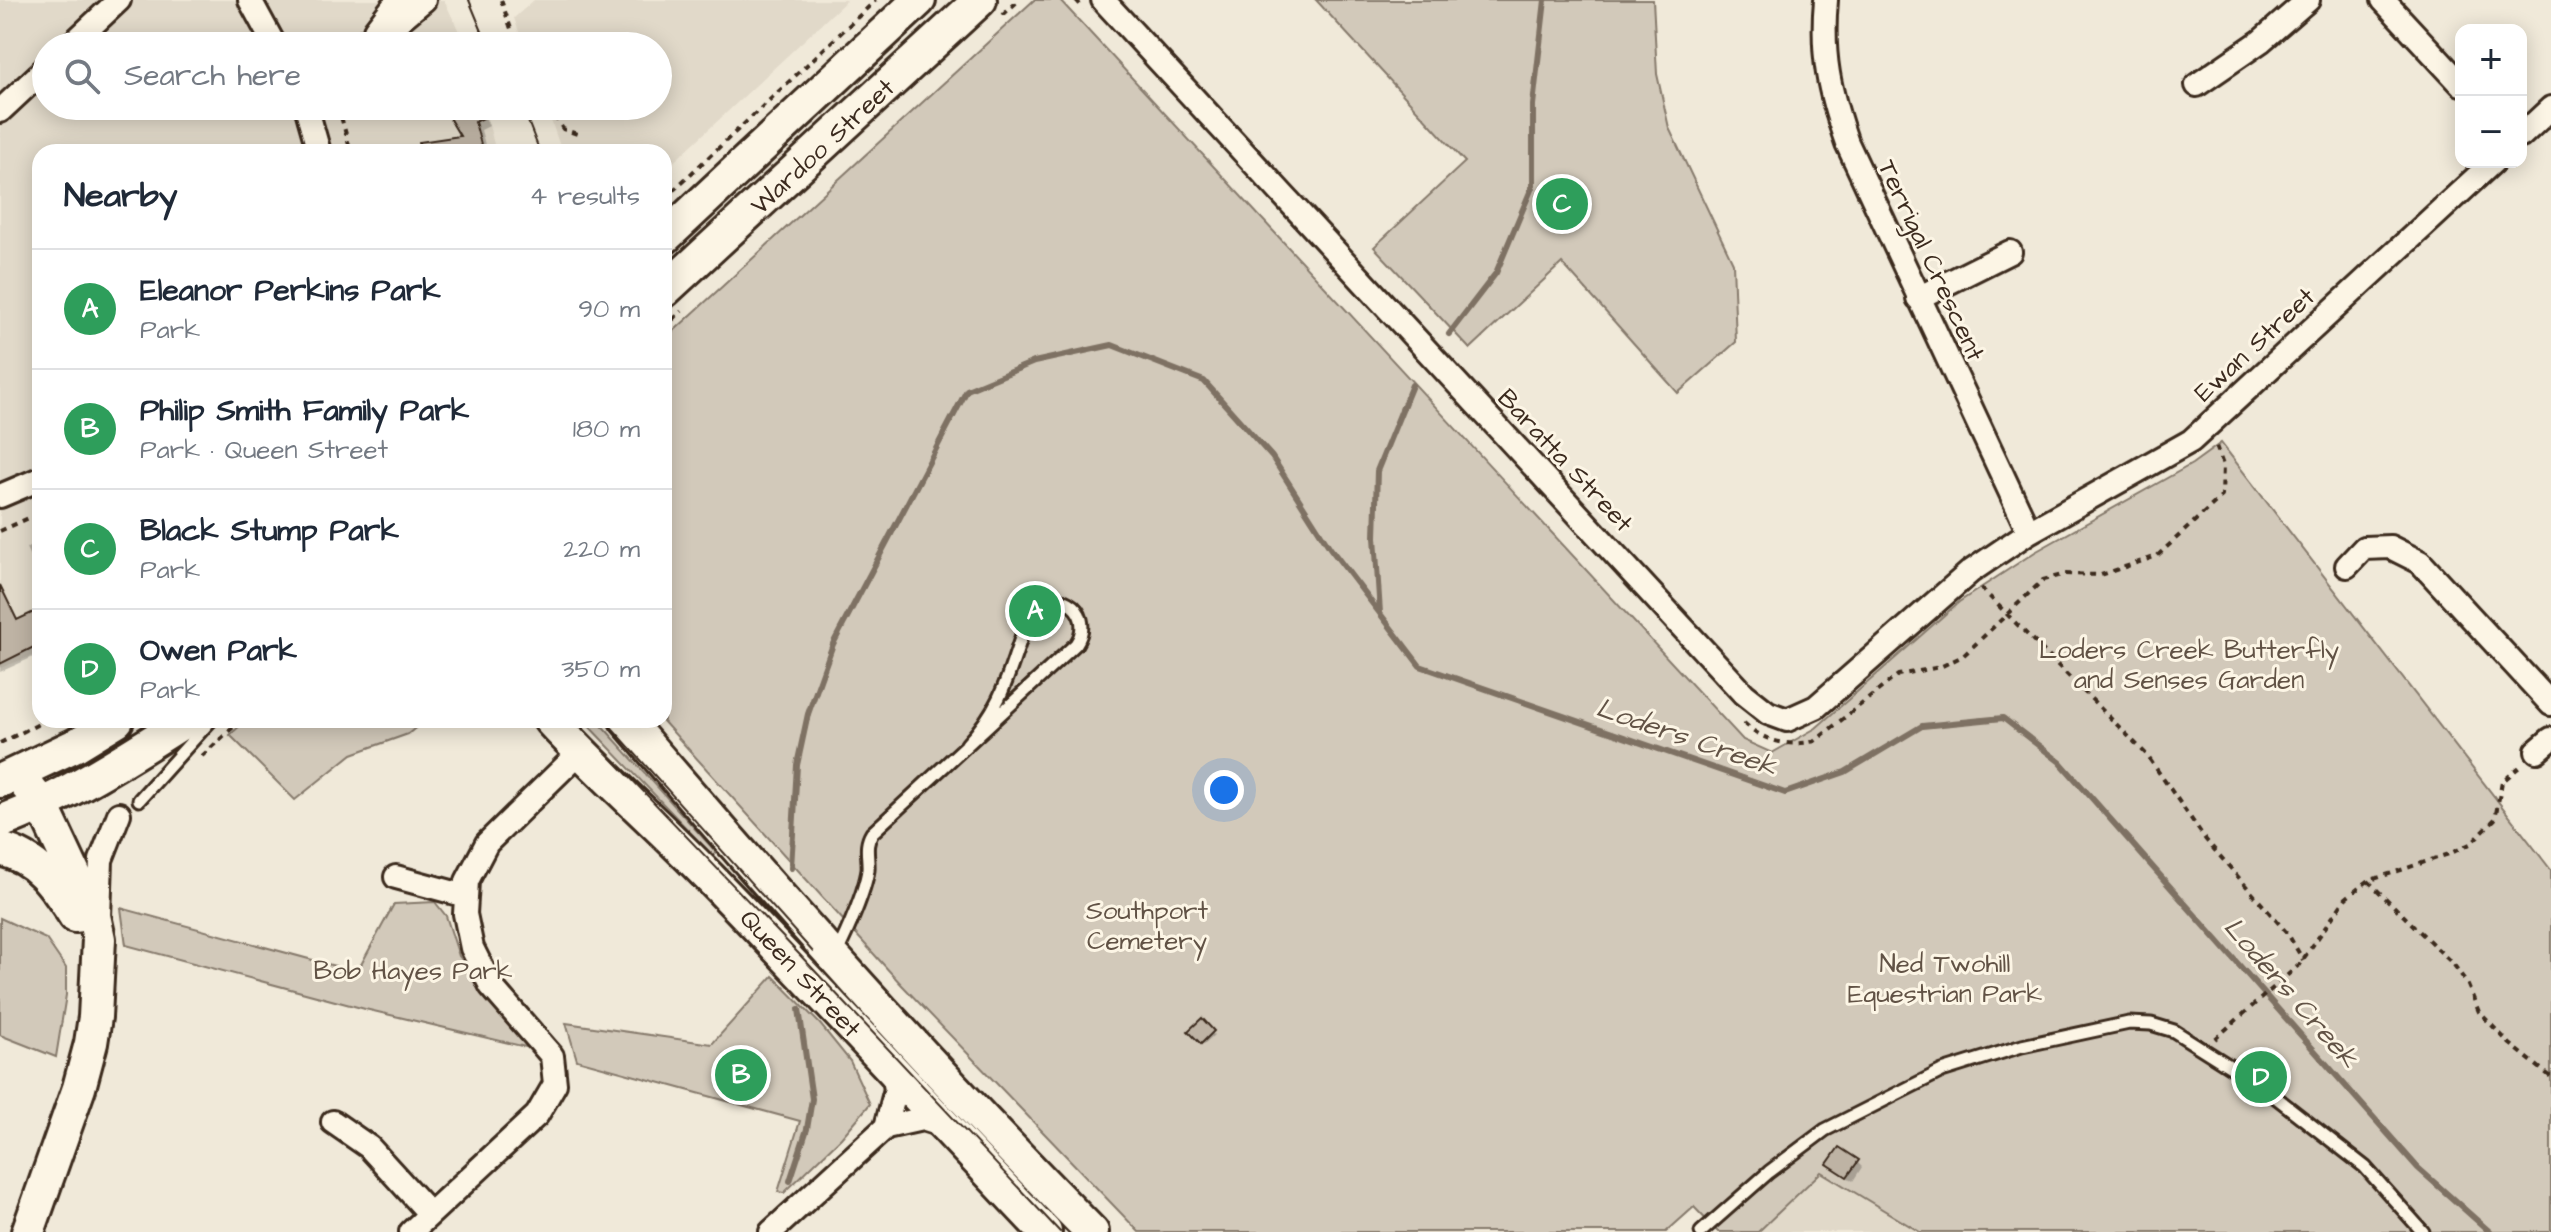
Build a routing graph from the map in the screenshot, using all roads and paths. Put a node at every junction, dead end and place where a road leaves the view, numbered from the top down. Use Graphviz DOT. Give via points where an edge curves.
graph roads {
  1 [pos="119,0"];
  2 [pos="250,0"];
  3 [pos="398,0"];
  4 [pos="424,0"];
  5 [pos="501,0"];
  6 [pos="876,0"];
  7 [pos="919,0"];
  8 [pos="980,0"];
  9 [pos="1076,0"];
  10 [pos="1826,0"];
  11 [pos="2308,0"];
  12 [pos="2383,0"];
  13 [pos="1095,6"];
  14 [pos="85,32"];
  15 [pos="267,32"];
  16 [pos="373,32"];
  17 [pos="381,32"];
  18 [pos="512,32"];
  19 [pos="2455,78"];
  20 [pos="32,81"];
  21 [pos="2197,85"];
  22 [pos="2551,108"];
  23 [pos="0,111"];
  24 [pos="310,120"];
  25 [pos="342,120"];
  26 [pos="557,120"];
  27 [pos="2527,130"];
  28 [pos="580,135"];
  29 [pos="317,144"];
  30 [pos="349,144"];
  31 [pos="2486,168"];
  32 [pos="672,191"];
  33 [pos="672,231"];
  34 [pos="2010,252"];
  35 [pos="672,284"];
  36 [pos="1918,298"];
  37 [pos="2208,425"];
  38 [pos="32,482"];
  39 [pos="0,496"];
  40 [pos="32,517"];
  41 [pos="0,531"];
  42 [pos="2029,532"];
  43 [pos="2347,566"];
  44 [pos="1968,574"];
  45 [pos="2006,614"];
  46 [pos="2551,704"];
  47 [pos="1735,715"];
  48 [pos="32,727"];
  49 [pos="104,728"];
  50 [pos="173,728"];
  51 [pos="204,728"];
  52 [pos="232,728"];
  53 [pos="558,728"];
  54 [pos="633,728"];
  55 [pos="0,743"];
  56 [pos="967,744"];
  57 [pos="2544,745"];
  58 [pos="580,752"];
  59 [pos="193,765"];
  60 [pos="9,778"];
  61 [pos="139,800"];
  62 [pos="22,813"];
  63 [pos="119,814"];
  64 [pos="0,849"];
  65 [pos="396,877"];
  66 [pos="2368,881"];
  67 [pos="466,896"];
  68 [pos="75,916"];
  69 [pos="99,939"];
  70 [pos="834,957"];
  71 [pos="2301,962"];
  72 [pos="97,983"];
  73 [pos="2204,1048"];
  74 [pos="892,1070"];
  75 [pos="2551,1077"];
  76 [pos="333,1122"];
  77 [pos="886,1127"];
  78 [pos="945,1127"];
  79 [pos="430,1214"];
  80 [pos="28,1232"];
  81 [pos="411,1232"];
  82 [pos="771,1232"];
  83 [pos="1045,1232"];
  84 [pos="1092,1232"];
  85 [pos="1701,1232"];
  86 [pos="2423,1232"];
  1 -- 14 [label="street"];
  2 -- 15 [label="street"];
  3 -- 16 [label="street"];
  4 -- 17 [label="street"];
  5 -- 18 [label="path"];
  6 -- 32 [label="path"];
  7 -- 33 [label="street, Wardoo Street"];
  8 -- 35 [label="street, Wardoo Street"];
  9 -- 13 [label="path"];
  10 -- 36 [label="street, Terrigal Crescent" via="1823,36 1834,105"];
  11 -- 21 [label="street"];
  12 -- 19 [label="street"];
  13 -- 44 [label="street, Baratta Street" via="1744,694 1768,713 1787,720 1816,707"];
  20 -- 23 [label="street"];
  22 -- 27 [label="street"];
  24 -- 29 [label="street"];
  25 -- 30 [label="path"];
  26 -- 28 [label="path" via="563,129"];
  31 -- 37 [label="street, Ewan Street"];
  34 -- 36 [label="street"];
  36 -- 42 [label="street, Terrigal Crescent"];
  37 -- 42 [label="street, Ewan Street" via="2191,441"];
  37 -- 45 [label="path" via="2223,465 2222,496 2207,512 2157,556 2101,575 2065,574 2043,580"];
  38 -- 39 [label="street"];
  40 -- 41 [label="path"];
  42 -- 44 [label="street, Baratta Street"];
  43 -- 46 [label="street" via="2364,548 2390,547 2420,562"];
  44 -- 45 [label="path"];
  45 -- 47 [label="path" via="1963,656 1940,667 1898,675 1815,741 1776,743"];
  45 -- 71 [label="path" via="2146,754 2206,840 2288,934"];
  48 -- 55 [label="path"];
  49 -- 60 [label="street"];
  50 -- 62 [label="street"];
  51 -- 61 [label="lane"];
  52 -- 59 [label="path"];
  53 -- 58 [label="street, Queen Street"];
  54 -- 70 [label="street, Queen Street"];
  56 -- 56 [label="lane" via="996,707 1033,610 1051,599 1064,600 1082,624 1076,644"];
  56 -- 70 [label="lane" via="870,836 867,873"];
  57 -- 66 [label="path" via="2502,782 2495,819 2470,844"];
  58 -- 67 [label="street" via="487,843 467,881"];
  58 -- 74 [label="street, Queen Street" via="696,863"];
  60 -- 62 [label="street"];
  62 -- 68 [label="street"];
  62 -- 69 [label="street" via="94,916"];
  63 -- 69 [label="street" via="100,868"];
  64 -- 68 [label="street" via="43,871"];
  65 -- 67 [label="street"];
  66 -- 71 [label="path" via="2346,898"];
  66 -- 75 [label="path" via="2454,965 2479,1012"];
  67 -- 79 [label="street" via="472,948 491,986 552,1056 555,1084 537,1115"];
  68 -- 72 [label="street" via="92,953"];
  69 -- 72 [label="street"];
  70 -- 84 [label="street, Queen Street"];
  71 -- 73 [label="path"];
  72 -- 80 [label="street" via="82,1077"];
  73 -- 85 [label="lane" via="2174,1031 2129,1023 2022,1046 1942,1071 1825,1130"];
  73 -- 86 [label="lane" via="2365,1167"];
  74 -- 77 [label="street" via="896,1089"];
  74 -- 78 [label="street, Queen Street"];
  76 -- 79 [label="street" via="369,1147"];
  77 -- 78 [label="street" via="917,1119"];
  77 -- 82 [label="street"];
  78 -- 83 [label="street, Queen Street"];
  79 -- 81 [label="street"];
}
